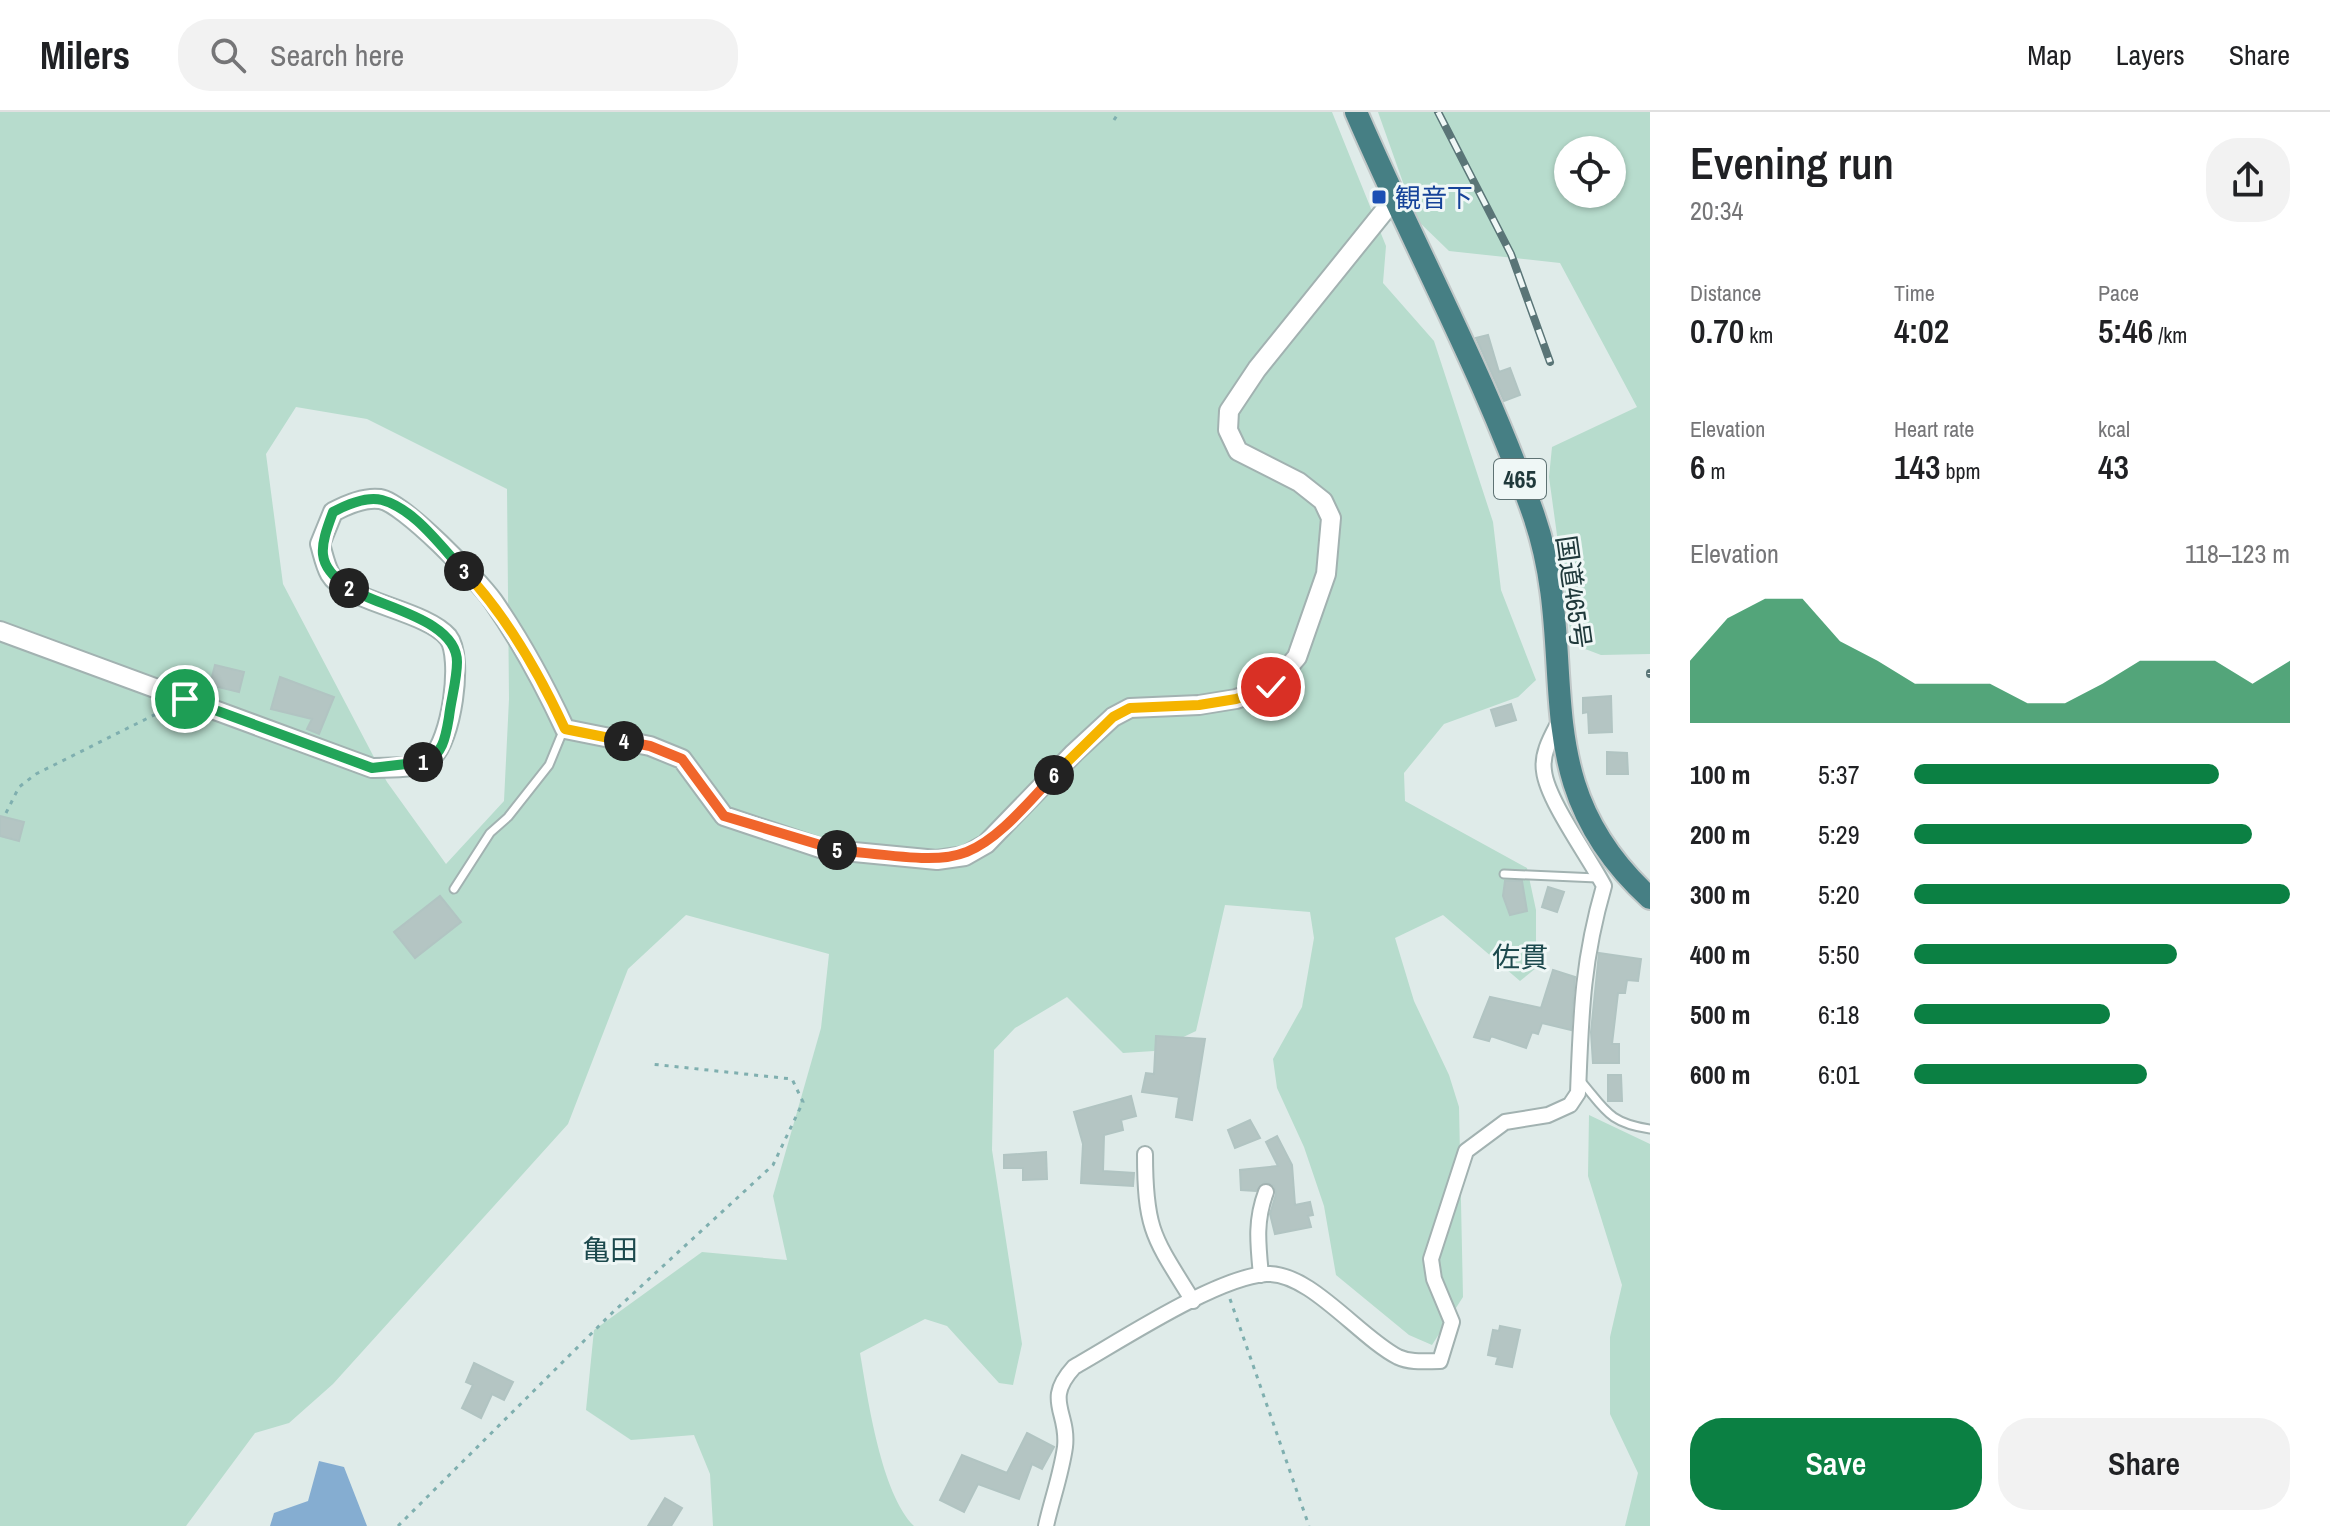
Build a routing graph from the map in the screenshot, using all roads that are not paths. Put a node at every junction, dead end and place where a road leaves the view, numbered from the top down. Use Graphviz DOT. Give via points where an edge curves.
graph roads {
  1 [pos="1356,112"];
  2 [pos="1394,199"];
  3 [pos="0,631"];
  4 [pos="565,729"];
  5 [pos="1607,871"];
  6 [pos="1504,874"];
  7 [pos="454,889"];
  8 [pos="1650,898"];
  9 [pos="1579,1078"];
  10 [pos="1650,1129"];
  11 [pos="1145,1154"];
  12 [pos="1266,1192"];
  13 [pos="1261,1275"];
  14 [pos="1193,1301"];
  15 [pos="1046,1526"];
  1 -- 2 [label="highway, 国道465号 / 465"];
  2 -- 4 [label="street" via="1229,411 1228,430 1238,451 1299,482 1323,501 1331,518 1326,574 1297,657 1271,687 1199,705 1130,708 1074,753 986,844 965,856 937,860 823,849 724,816 682,759 650,746"];
  2 -- 5 [label="highway, 国道465号 / 465" via="1507,445 1535,520 1549,588 1572,784"];
  3 -- 4 [label="street" via="372,768 430,760 445,743 457,659 449,638 331,576 320,544 333,512 381,499 412,517 491,599"];
  4 -- 7 [label="lane" via="549,765 490,833"];
  5 -- 6 [label="lane"];
  5 -- 8 [label="highway, 国道465号 / 465"];
  5 -- 9 [label="street" via="1581,988"];
  9 -- 10 [label="lane" via="1604,1113"];
  9 -- 13 [label="street" via="1570,1105 1548,1115 1505,1122 1466,1151 1431,1259 1452,1322 1440,1361 1400,1358 1289,1276"];
  11 -- 14 [label="street" via="1149,1227"];
  12 -- 13 [label="street" via="1258,1213"];
  13 -- 14 [label="street" via="1225,1284"];
  14 -- 15 [label="street" via="1074,1367 1059,1383 1057,1401 1066,1441"];
}
